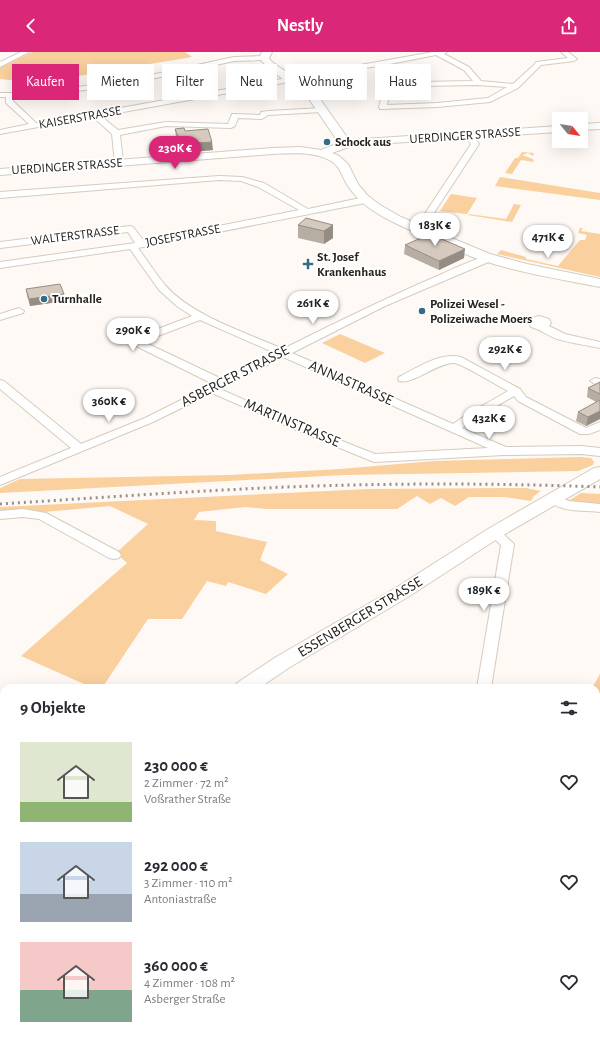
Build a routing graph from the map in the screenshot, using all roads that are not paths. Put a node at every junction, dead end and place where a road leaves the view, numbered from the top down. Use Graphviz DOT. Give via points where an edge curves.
graph roads {
  1 [pos="26,52"];
  2 [pos="564,52"];
  3 [pos="440,53"];
  4 [pos="266,55"];
  5 [pos="384,63"];
  6 [pos="0,65"];
  7 [pos="367,66"];
  8 [pos="285,76"];
  9 [pos="285,81"];
  10 [pos="478,83"];
  11 [pos="431,84"];
  12 [pos="515,86"];
  13 [pos="0,95"];
  14 [pos="10,96"];
  15 [pos="316,100"];
  16 [pos="385,100"];
  17 [pos="322,110"];
  18 [pos="95,115"];
  19 [pos="34,126"];
  20 [pos="600,126"];
  21 [pos="588,127"];
  22 [pos="552,130"];
  23 [pos="0,132"];
  24 [pos="116,133"];
  25 [pos="469,136"];
  26 [pos="371,142"];
  27 [pos="347,144"];
  28 [pos="358,147"];
  29 [pos="320,154"];
  30 [pos="332,158"];
  31 [pos="119,163"];
  32 [pos="0,172"];
  33 [pos="0,195"];
  34 [pos="365,200"];
  35 [pos="306,211"];
  36 [pos="414,227"];
  37 [pos="0,245"];
  38 [pos="137,245"];
  39 [pos="490,258"];
  40 [pos="0,265"];
  41 [pos="600,283"];
  42 [pos="18,311"];
  43 [pos="200,316"];
  44 [pos="0,317"];
  45 [pos="543,326"];
  46 [pos="600,345"];
  47 [pos="281,352"];
  48 [pos="403,379"];
  49 [pos="0,383"];
  50 [pos="221,383"];
  51 [pos="210,388"];
  52 [pos="516,391"];
  53 [pos="600,425"];
  54 [pos="454,429"];
  55 [pos="79,448"];
  56 [pos="504,451"];
  57 [pos="600,452"];
  58 [pos="600,472"];
  59 [pos="0,481"];
  60 [pos="554,499"];
  61 [pos="600,508"];
  62 [pos="0,514"];
  63 [pos="494,533"];
  64 [pos="114,555"];
  65 [pos="250,684"];
  66 [pos="485,684"];
  1 -- 6 [label="street"];
  2 -- 12 [label="street" via="574,59 538,64"];
  3 -- 5 [label="street, KAISERSTRASSE"];
  3 -- 10 [label="street" via="468,70"];
  4 -- 8 [label="main road" via="274,69"];
  4 -- 14 [label="street" via="105,85"];
  5 -- 7 [label="street, KAISERSTRASSE"];
  9 -- 18 [label="street, KAISERSTRASSE"];
  10 -- 11 [label="street"];
  10 -- 12 [label="street"];
  12 -- 16 [label="street" via="494,99 485,101 383,107"];
  13 -- 14 [label="street"];
  14 -- 19 [label="street" via="9,101"];
  15 -- 17 [label="main road"];
  17 -- 24 [label="street" via="268,113 262,117 235,116 231,126 166,124"];
  17 -- 27 [label="main road"];
  18 -- 19 [label="street, KAISERSTRASSE"];
  18 -- 24 [label="street"];
  19 -- 23 [label="street, KAISERSTRASSE"];
  20 -- 21 [label="main road"];
  22 -- 25 [label="main road, UERDINGER STRASSE"];
  24 -- 31 [label="street"];
  25 -- 26 [label="main road, UERDINGER STRASSE"];
  25 -- 36 [label="street" via="475,144 423,223"];
  26 -- 27 [label="main road, UERDINGER STRASSE"];
  26 -- 28 [label="main road, UERDINGER STRASSE"];
  27 -- 28 [label="main road" via="355,144"];
  27 -- 29 [label="main road, UERDINGER STRASSE"];
  28 -- 30 [label="main road, UERDINGER STRASSE"];
  29 -- 30 [label="main road"];
  29 -- 31 [label="main road, UERDINGER STRASSE" via="288,150"];
  30 -- 34 [label="main road" via="346,169 351,181"];
  31 -- 32 [label="main road, UERDINGER STRASSE"];
  33 -- 35 [label="street" via="219,178 242,179 261,185"];
  34 -- 35 [label="street, JOSEFSTRASSE"];
  34 -- 36 [label="main road" via="384,213"];
  35 -- 38 [label="street, JOSEFSTRASSE"];
  36 -- 39 [label="main road"];
  37 -- 38 [label="street, WALTERSTRASSE" via="130,229"];
  38 -- 40 [label="street, JOSEFSTRASSE"];
  38 -- 43 [label="street, ANNASTRASSE" via="162,288"];
  39 -- 41 [label="main road"];
  39 -- 47 [label="street, ASBERGER STRASSE" via="381,304"];
  42 -- 44 [label="street"];
  43 -- 47 [label="street, ANNASTRASSE"];
  43 -- 50 [label="street" via="146,337 140,344"];
  45 -- 46 [label="street" via="564,338"];
  47 -- 50 [label="street, ASBERGER STRASSE"];
  47 -- 54 [label="street, ANNASTRASSE"];
  48 -- 52 [label="street" via="441,361 457,359"];
  49 -- 55 [label="street"];
  50 -- 51 [label="street, ASBERGER STRASSE"];
  51 -- 55 [label="street, ASBERGER STRASSE" via="149,420"];
  51 -- 56 [label="street, MARTINSTRASSE" via="374,458"];
  52 -- 53 [label="street" via="522,399 584,432"];
  52 -- 54 [label="street"];
  54 -- 56 [label="street, ANNASTRASSE"];
  55 -- 59 [label="street, ASBERGER STRASSE"];
  56 -- 57 [label="street"];
  58 -- 60 [label="main road, ESSENBERGER STRASSE"];
  60 -- 61 [label="street" via="566,505"];
  60 -- 63 [label="main road, ESSENBERGER STRASSE"];
  62 -- 64 [label="street" via="23,513 42,516"];
  63 -- 65 [label="main road, ESSENBERGER STRASSE" via="401,593 282,662"];
  63 -- 66 [label="street" via="508,544"];
}
